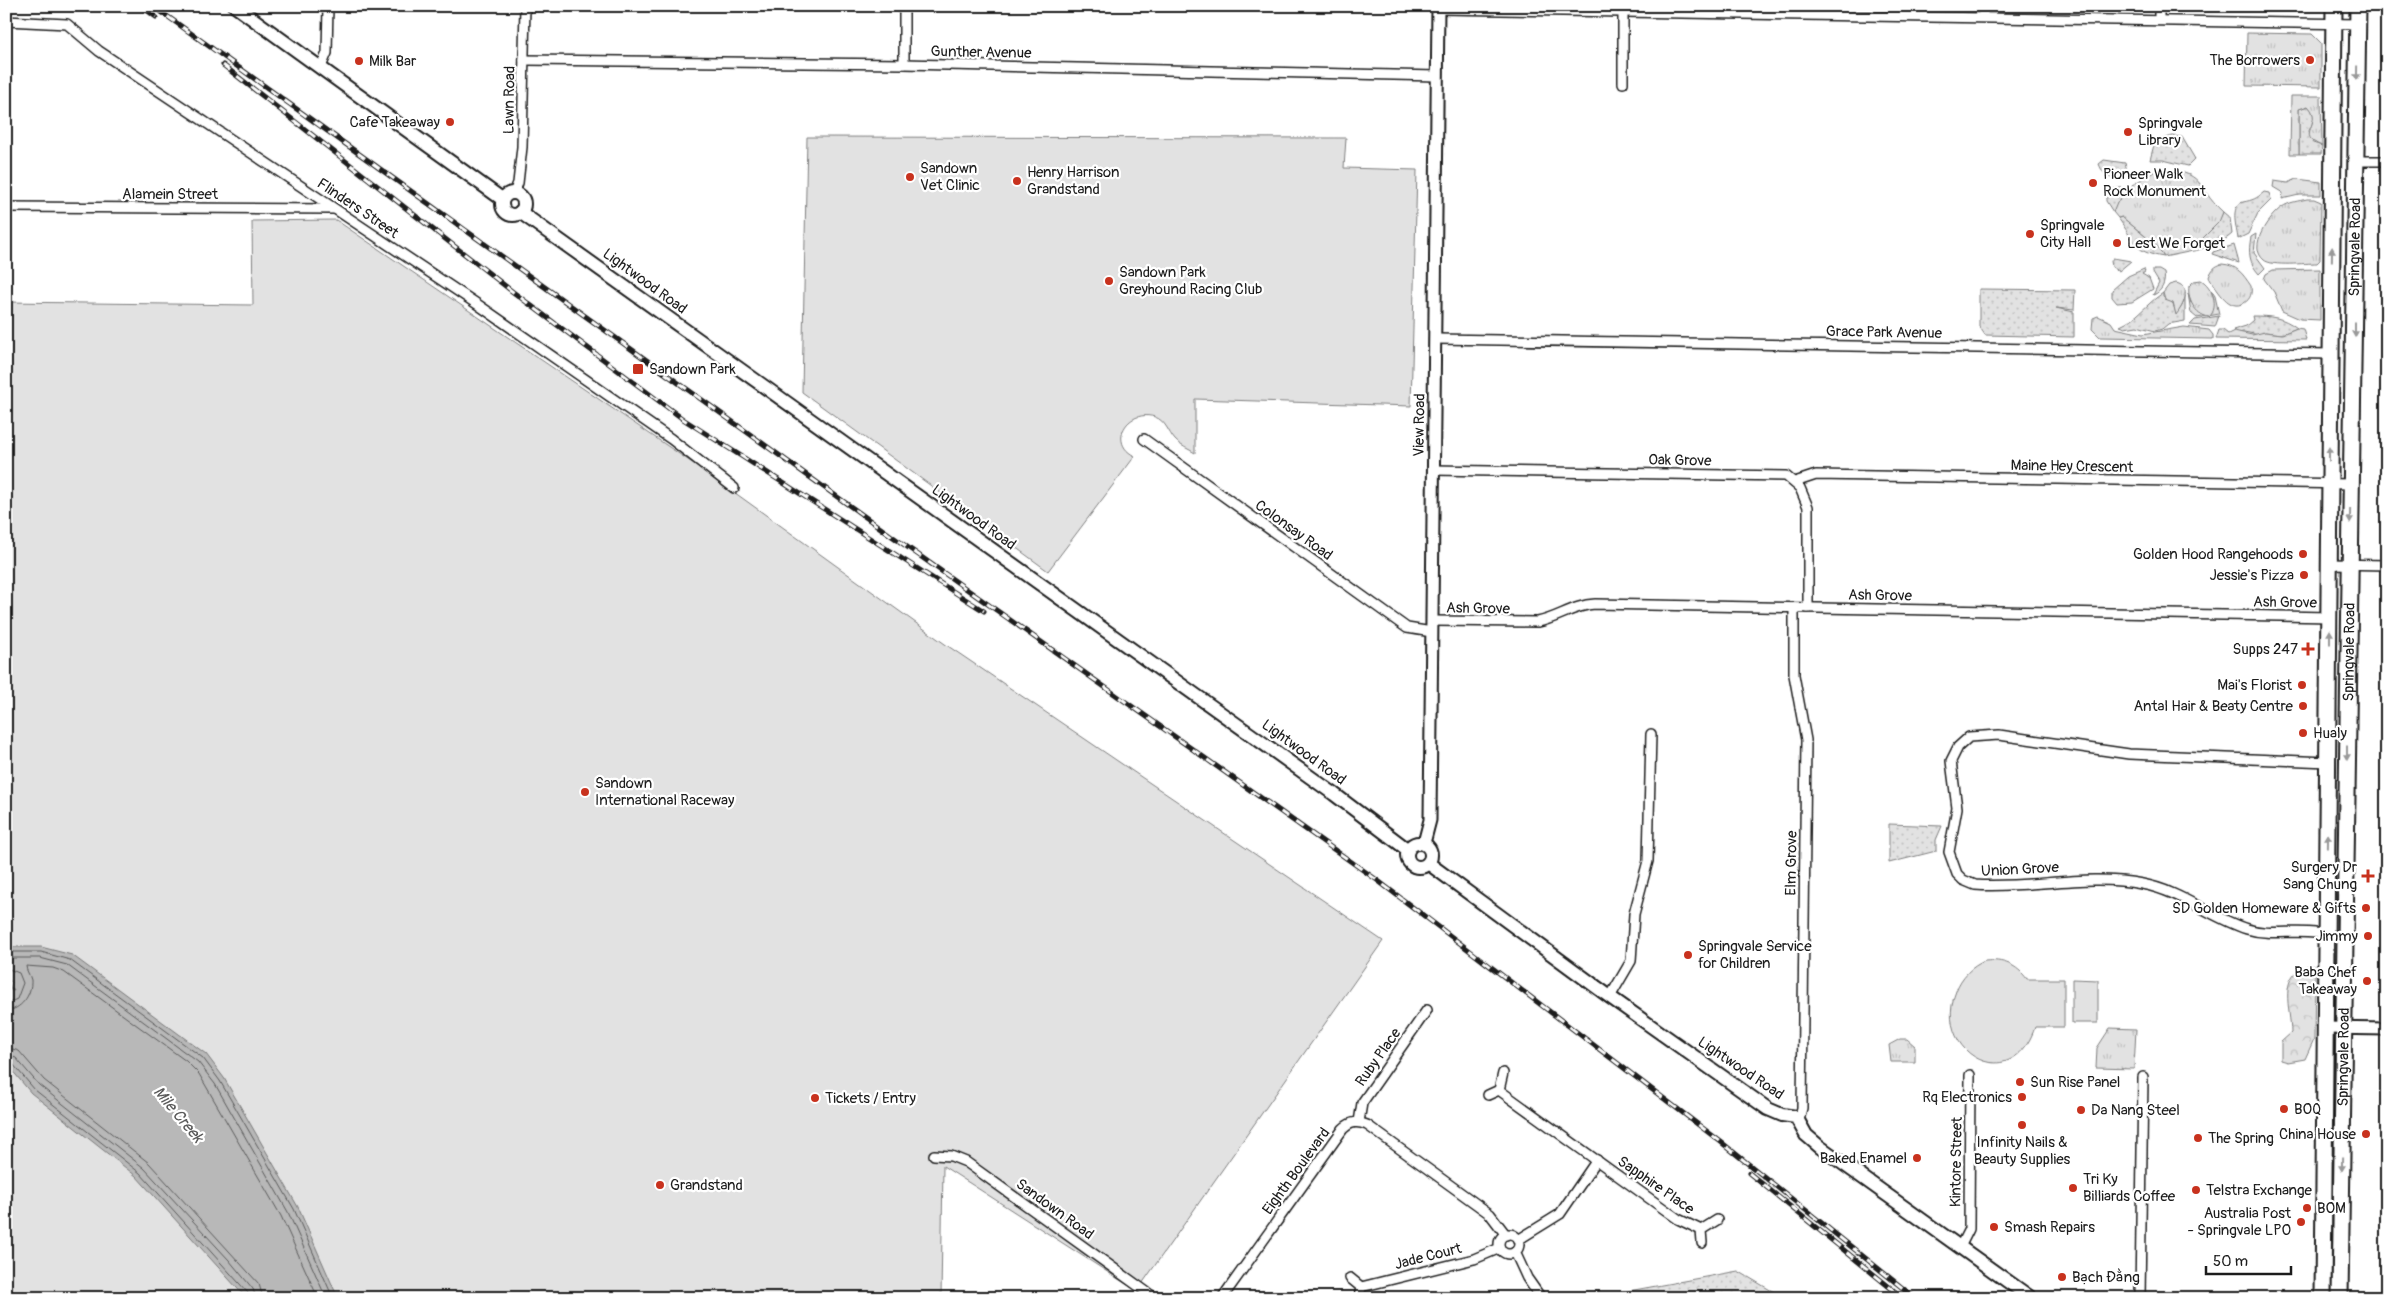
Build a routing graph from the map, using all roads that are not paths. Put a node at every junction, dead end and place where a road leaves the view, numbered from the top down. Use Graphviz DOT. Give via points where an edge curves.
graph roads {
  1 [pos="236,6"];
  2 [pos="328,6"];
  3 [pos="525,6"];
  4 [pos="904,6"];
  5 [pos="1983,6"];
  6 [pos="2159,6"];
  7 [pos="2334,6"];
  8 [pos="2358,6"];
  9 [pos="1438,7"];
  10 [pos="1607,9"];
  11 [pos="1831,11"];
  12 [pos="1623,12"];
  13 [pos="1983,18"];
  14 [pos="6,20"];
  15 [pos="2159,20"];
  16 [pos="2334,24"];
  17 [pos="2358,24"];
  18 [pos="524,60"];
  19 [pos="904,64"];
  20 [pos="321,67"];
  21 [pos="1437,76"];
  22 [pos="1623,84"];
  23 [pos="2356,161"];
  24 [pos="2387,161"];
  25 [pos="508,196"];
  26 [pos="6,207"];
  27 [pos="334,209"];
  28 [pos="520,212"];
  29 [pos="2331,281"];
  30 [pos="2355,281"];
  31 [pos="1436,339"];
  32 [pos="2331,354"];
  33 [pos="1144,439"];
  34 [pos="1434,470"];
  35 [pos="1795,482"];
  36 [pos="2329,484"];
  37 [pos="2350,484"];
  38 [pos="734,488"];
  39 [pos="2330,564"];
  40 [pos="2349,564"];
  41 [pos="2387,565"];
  42 [pos="1794,608"];
  43 [pos="1808,608"];
  44 [pos="2330,617"];
  45 [pos="1432,626"];
  46 [pos="1651,734"];
  47 [pos="2328,762"];
  48 [pos="1424,844"];
  49 [pos="1408,850"];
  50 [pos="1428,863"];
  51 [pos="2326,936"];
  52 [pos="2345,937"];
  53 [pos="1610,997"];
  54 [pos="1428,1010"];
  55 [pos="2325,1028"];
  56 [pos="2344,1028"];
  57 [pos="2387,1029"];
  58 [pos="1503,1073"];
  59 [pos="1970,1075"];
  60 [pos="2143,1077"];
  61 [pos="1499,1090"];
  62 [pos="1488,1095"];
  63 [pos="1799,1119"];
  64 [pos="1358,1122"];
  65 [pos="934,1155"];
  66 [pos="1597,1160"];
  67 [pos="1718,1220"];
  68 [pos="1701,1230"];
  69 [pos="1506,1235"];
  70 [pos="1518,1240"];
  71 [pos="1702,1243"];
  72 [pos="1960,1247"];
  73 [pos="1500,1248"];
  74 [pos="1514,1252"];
  75 [pos="1350,1278"];
  76 [pos="1361,1287"];
  77 [pos="1155,1298"];
  78 [pos="1222,1298"];
  79 [pos="1359,1298"];
  80 [pos="1541,1298"];
  81 [pos="2031,1298"];
  82 [pos="2140,1298"];
  83 [pos="2323,1298"];
  84 [pos="2340,1298"];
  1 -- 20 [label="main road"];
  2 -- 20 [label="street" via="327,52"];
  3 -- 18 [label="street, Lawn Road"];
  4 -- 19 [label="street"];
  5 -- 13 [label="street"];
  6 -- 15 [label="street"];
  7 -- 16 [label="highway, Springvale Road"];
  8 -- 17 [label="highway, Springvale Road"];
  9 -- 10 [label="street"];
  9 -- 21 [label="street, View Road"];
  10 -- 12 [label="street"];
  11 -- 12 [label="street"];
  11 -- 13 [label="street"];
  12 -- 22 [label="street"];
  13 -- 15 [label="street"];
  14 -- 27 [label="street, Flinders Street" via="66,24 98,51"];
  15 -- 16 [label="street"];
  16 -- 17 [label="street"];
  29 -- 16 [label="highway, Springvale Road, one-way"];
  17 -- 23 [label="highway, Springvale Road, one-way"];
  18 -- 19 [label="street, Gunther Avenue"];
  18 -- 25 [label="street, Lawn Road" via="518,183"];
  19 -- 21 [label="street, Gunther Avenue"];
  20 -- 25 [label="main road"];
  21 -- 31 [label="street, View Road"];
  23 -- 24 [label="street"];
  23 -- 30 [label="highway, Springvale Road"];
  25 -- 28 [label="main road" via="522,199 524,206"];
  25 -- 28 [label="main road" via="502,206 506,212 513,215"];
  26 -- 27 [label="street, Alamein Street"];
  27 -- 38 [label="street, Flinders Street" via="477,304"];
  28 -- 49 [label="main road, Lightwood Road" via="1318,782"];
  29 -- 30 [label="highway"];
  29 -- 32 [label="highway, Springvale Road"];
  30 -- 37 [label="highway, Springvale Road, one-way" via="2354,424"];
  31 -- 32 [label="street, Grace Park Avenue"];
  31 -- 34 [label="street, View Road"];
  36 -- 32 [label="highway, Springvale Road, one-way"];
  33 -- 45 [label="street, Colonsay Road" via="1407,628"];
  34 -- 35 [label="street, Oak Grove" via="1780,475"];
  34 -- 45 [label="street, View Road"];
  35 -- 36 [label="street, Maine Hey Crescent" via="1816,475"];
  35 -- 43 [label="street" via="1806,498 1809,513"];
  36 -- 37 [label="street, Maine Hey Crescent"];
  36 -- 39 [label="highway, Springvale Road"];
  37 -- 40 [label="highway, Springvale Road, one-way"];
  39 -- 40 [label="street"];
  39 -- 44 [label="highway, Springvale Road"];
  40 -- 41 [label="street"];
  40 -- 52 [label="highway, Springvale Road, one-way"];
  42 -- 43 [label="street, Ash Grove"];
  42 -- 45 [label="street, Ash Grove" via="1588,604 1538,622"];
  42 -- 63 [label="street, Elm Grove" via="1794,675 1806,740 1802,1108"];
  43 -- 44 [label="street, Ash Grove"];
  47 -- 44 [label="highway, Springvale Road, one-way"];
  45 -- 48 [label="street, View Road" via="1430,820"];
  46 -- 53 [label="street" via="1648,861 1634,914 1631,961"];
  51 -- 47 [label="highway, Springvale Road, one-way"];
  47 -- 51 [label="street, Union Grove" via="2129,754 1998,735 1973,736 1958,747 1952,761 1957,808 1949,852 1957,874 1975,885 2093,879 2133,882 2172,892 2248,929"];
  48 -- 49 [label="main road" via="1415,844"];
  48 -- 50 [label="main road" via="1431,852"];
  49 -- 50 [label="main road" via="1408,858 1413,865 1421,867"];
  50 -- 53 [label="main road, Lightwood Road"];
  51 -- 52 [label="street, Union Grove"];
  51 -- 55 [label="highway, Springvale Road"];
  52 -- 56 [label="highway, Springvale Road"];
  53 -- 63 [label="main road, Lightwood Road" via="1768,1109"];
  54 -- 64 [label="street, Ruby Place" via="1364,1100"];
  55 -- 56 [label="street"];
  55 -- 83 [label="highway, Springvale Road"];
  56 -- 57 [label="street"];
  56 -- 84 [label="highway, Springvale Road, one-way"];
  58 -- 61 [label="street"];
  59 -- 72 [label="street, Kintore Street" via="1969,1229"];
  60 -- 82 [label="street"];
  61 -- 62 [label="street"];
  61 -- 66 [label="street, Sapphire Place"];
  63 -- 72 [label="main road" via="1806,1135 1820,1147"];
  64 -- 69 [label="street" via="1368,1125 1490,1214"];
  64 -- 78 [label="street, Eighth Boulevard" via="1343,1129"];
  65 -- 77 [label="street, Sandown Road" via="951,1156 966,1162"];
  66 -- 68 [label="street, Sapphire Place" via="1678,1219"];
  66 -- 70 [label="street, Sapphire Place" via="1560,1214"];
  67 -- 68 [label="street, Sapphire Place"];
  68 -- 71 [label="street, Sapphire Place"];
  69 -- 70 [label="street"];
  69 -- 73 [label="street" via="1501,1239"];
  70 -- 74 [label="street" via="1518,1248"];
  72 -- 81 [label="main road"];
  73 -- 74 [label="street" via="1505,1253"];
  73 -- 76 [label="street, Jade Court" via="1474,1259"];
  74 -- 80 [label="street"];
  75 -- 76 [label="street"];
  76 -- 79 [label="street"];
}
